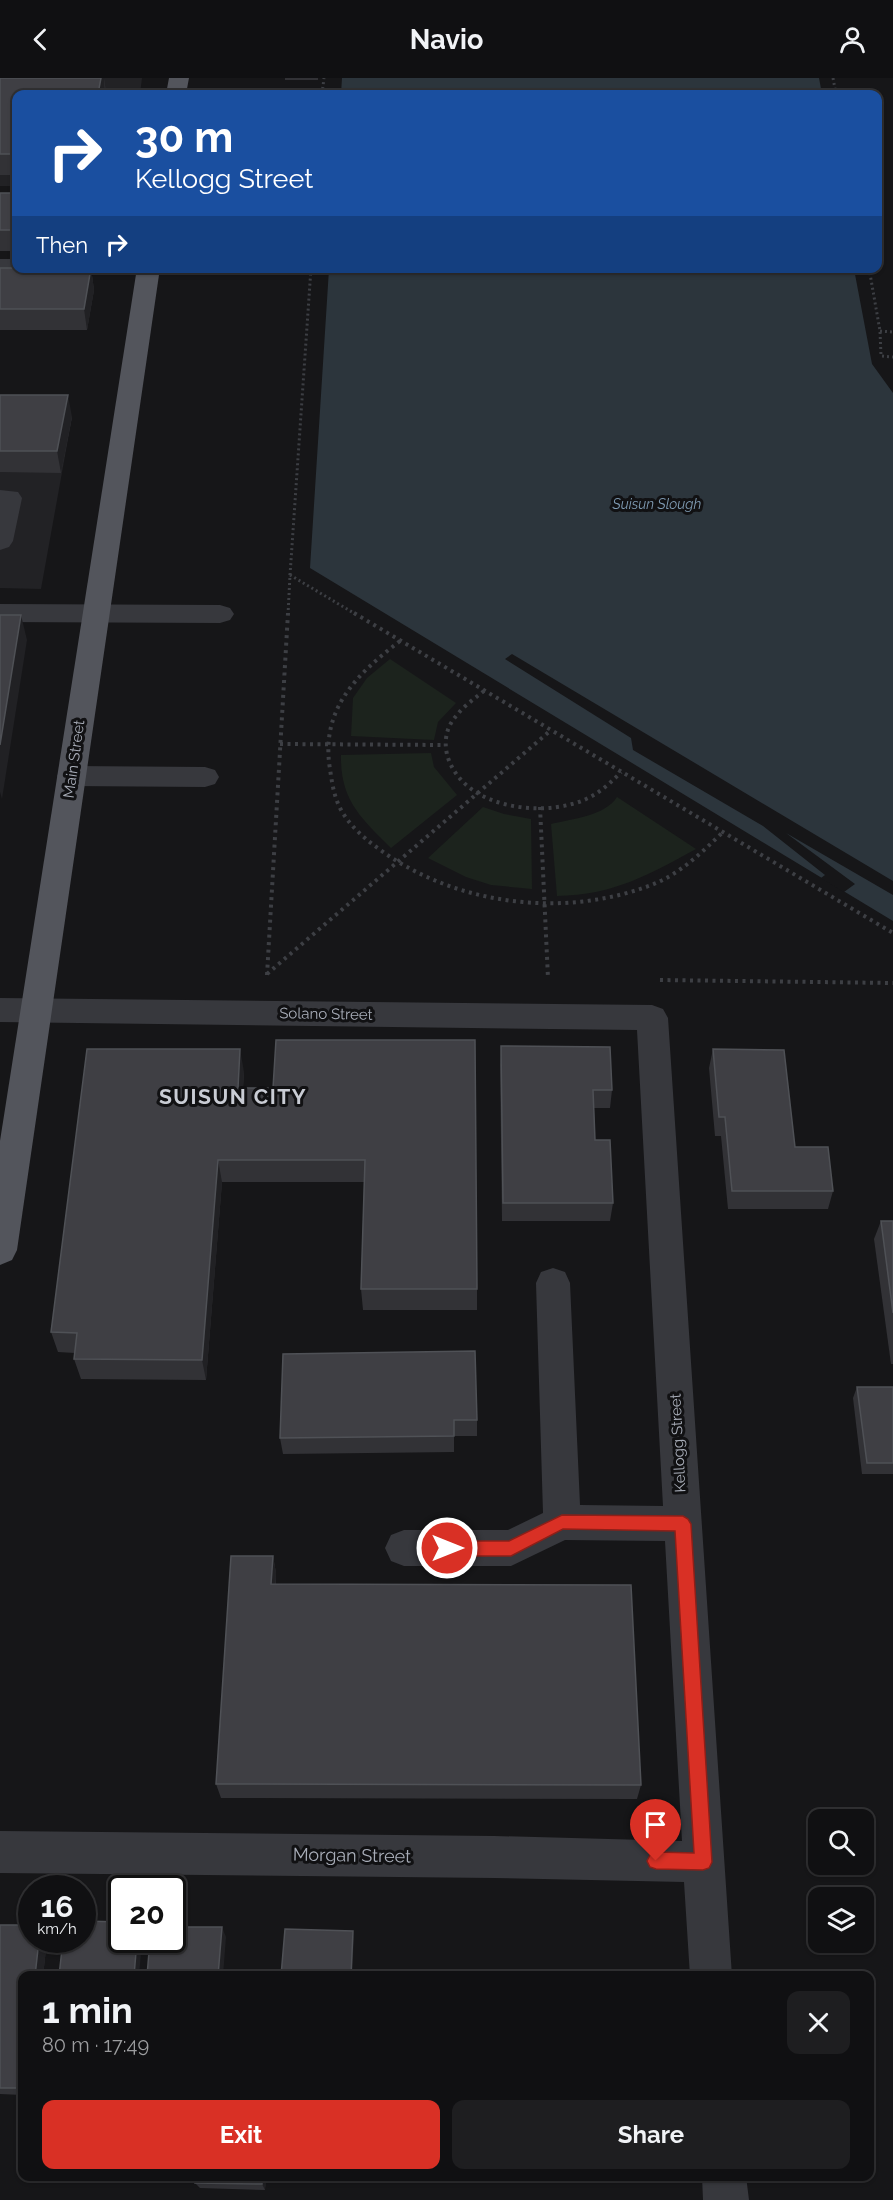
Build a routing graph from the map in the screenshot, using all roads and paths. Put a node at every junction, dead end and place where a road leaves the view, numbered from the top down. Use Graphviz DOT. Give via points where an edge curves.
graph roads {
  1 [pos="148,273"];
  2 [pos="310,273"];
  3 [pos="870,273"];
  4 [pos="880,331"];
  5 [pos="893,332"];
  6 [pos="893,357"];
  7 [pos="0,498"];
  8 [pos="0,541"];
  9 [pos="290,575"];
  10 [pos="0,613"];
  11 [pos="96,613"];
  12 [pos="220,614"];
  13 [pos="400,641"];
  14 [pos="484,690"];
  15 [pos="550,730"];
  16 [pos="280,744"];
  17 [pos="328,744"];
  18 [pos="445,745"];
  19 [pos="621,772"];
  20 [pos="71,776"];
  21 [pos="205,777"];
  22 [pos="476,794"];
  23 [pos="540,807"];
  24 [pos="723,832"];
  25 [pos="396,864"];
  26 [pos="544,903"];
  27 [pos="893,933"];
  28 [pos="548,978"];
  29 [pos="0,1010"];
  30 [pos="37,1011"];
  31 [pos="652,1018"];
  32 [pos="0,1250"];
  33 [pos="553,1283"];
  34 [pos="562,1522"];
  35 [pos="683,1524"];
  36 [pos="404,1548"];
  37 [pos="0,1852"];
  38 [pos="703,1862"];
  39 [pos="711,1971"];
  40 [pos="724,2181"];
  41 [pos="726,2200"];
  1 -- 11 [label="main road, Main Street"];
  2 -- 9 [label="path"];
  3 -- 4 [label="path"];
  4 -- 5 [label="path"];
  4 -- 6 [label="path" via="881,356"];
  7 -- 8 [label="street" via="9,498"];
  9 -- 13 [label="path"];
  9 -- 16 [label="path"];
  10 -- 11 [label="street"];
  11 -- 12 [label="street"];
  11 -- 20 [label="main road, Main Street"];
  13 -- 14 [label="path"];
  13 -- 17 [label="path" via="357,677 338,709"];
  14 -- 15 [label="path"];
  14 -- 18 [label="path" via="450,727"];
  15 -- 19 [label="path"];
  15 -- 22 [label="path"];
  16 -- 17 [label="path"];
  16 -- 25 [label="path" via="267,975"];
  17 -- 18 [label="path"];
  17 -- 25 [label="path" via="338,804 360,835"];
  18 -- 22 [label="path" via="449,763 461,782"];
  19 -- 23 [label="path" via="605,789 587,799"];
  19 -- 24 [label="path"];
  20 -- 21 [label="street"];
  20 -- 30 [label="main road, Main Street"];
  22 -- 23 [label="path" via="524,808"];
  22 -- 25 [label="path"];
  23 -- 26 [label="path"];
  24 -- 26 [label="path" via="683,869 640,889 591,901"];
  24 -- 27 [label="path"];
  25 -- 26 [label="path" via="428,880 484,897"];
  26 -- 28 [label="path"];
  29 -- 30 [label="street, Solano Street"];
  30 -- 31 [label="street, Solano Street"];
  30 -- 32 [label="main road, Main Street"];
  31 -- 35 [label="street, Kellogg Street"];
  33 -- 34 [label="street"];
  34 -- 35 [label="street"];
  34 -- 36 [label="street" via="511,1548"];
  35 -- 38 [label="street, Kellogg Street"];
  37 -- 38 [label="street, Morgan Street"];
  38 -- 39 [label="street, Kellogg Street"];
  40 -- 41 [label="street"];
}
